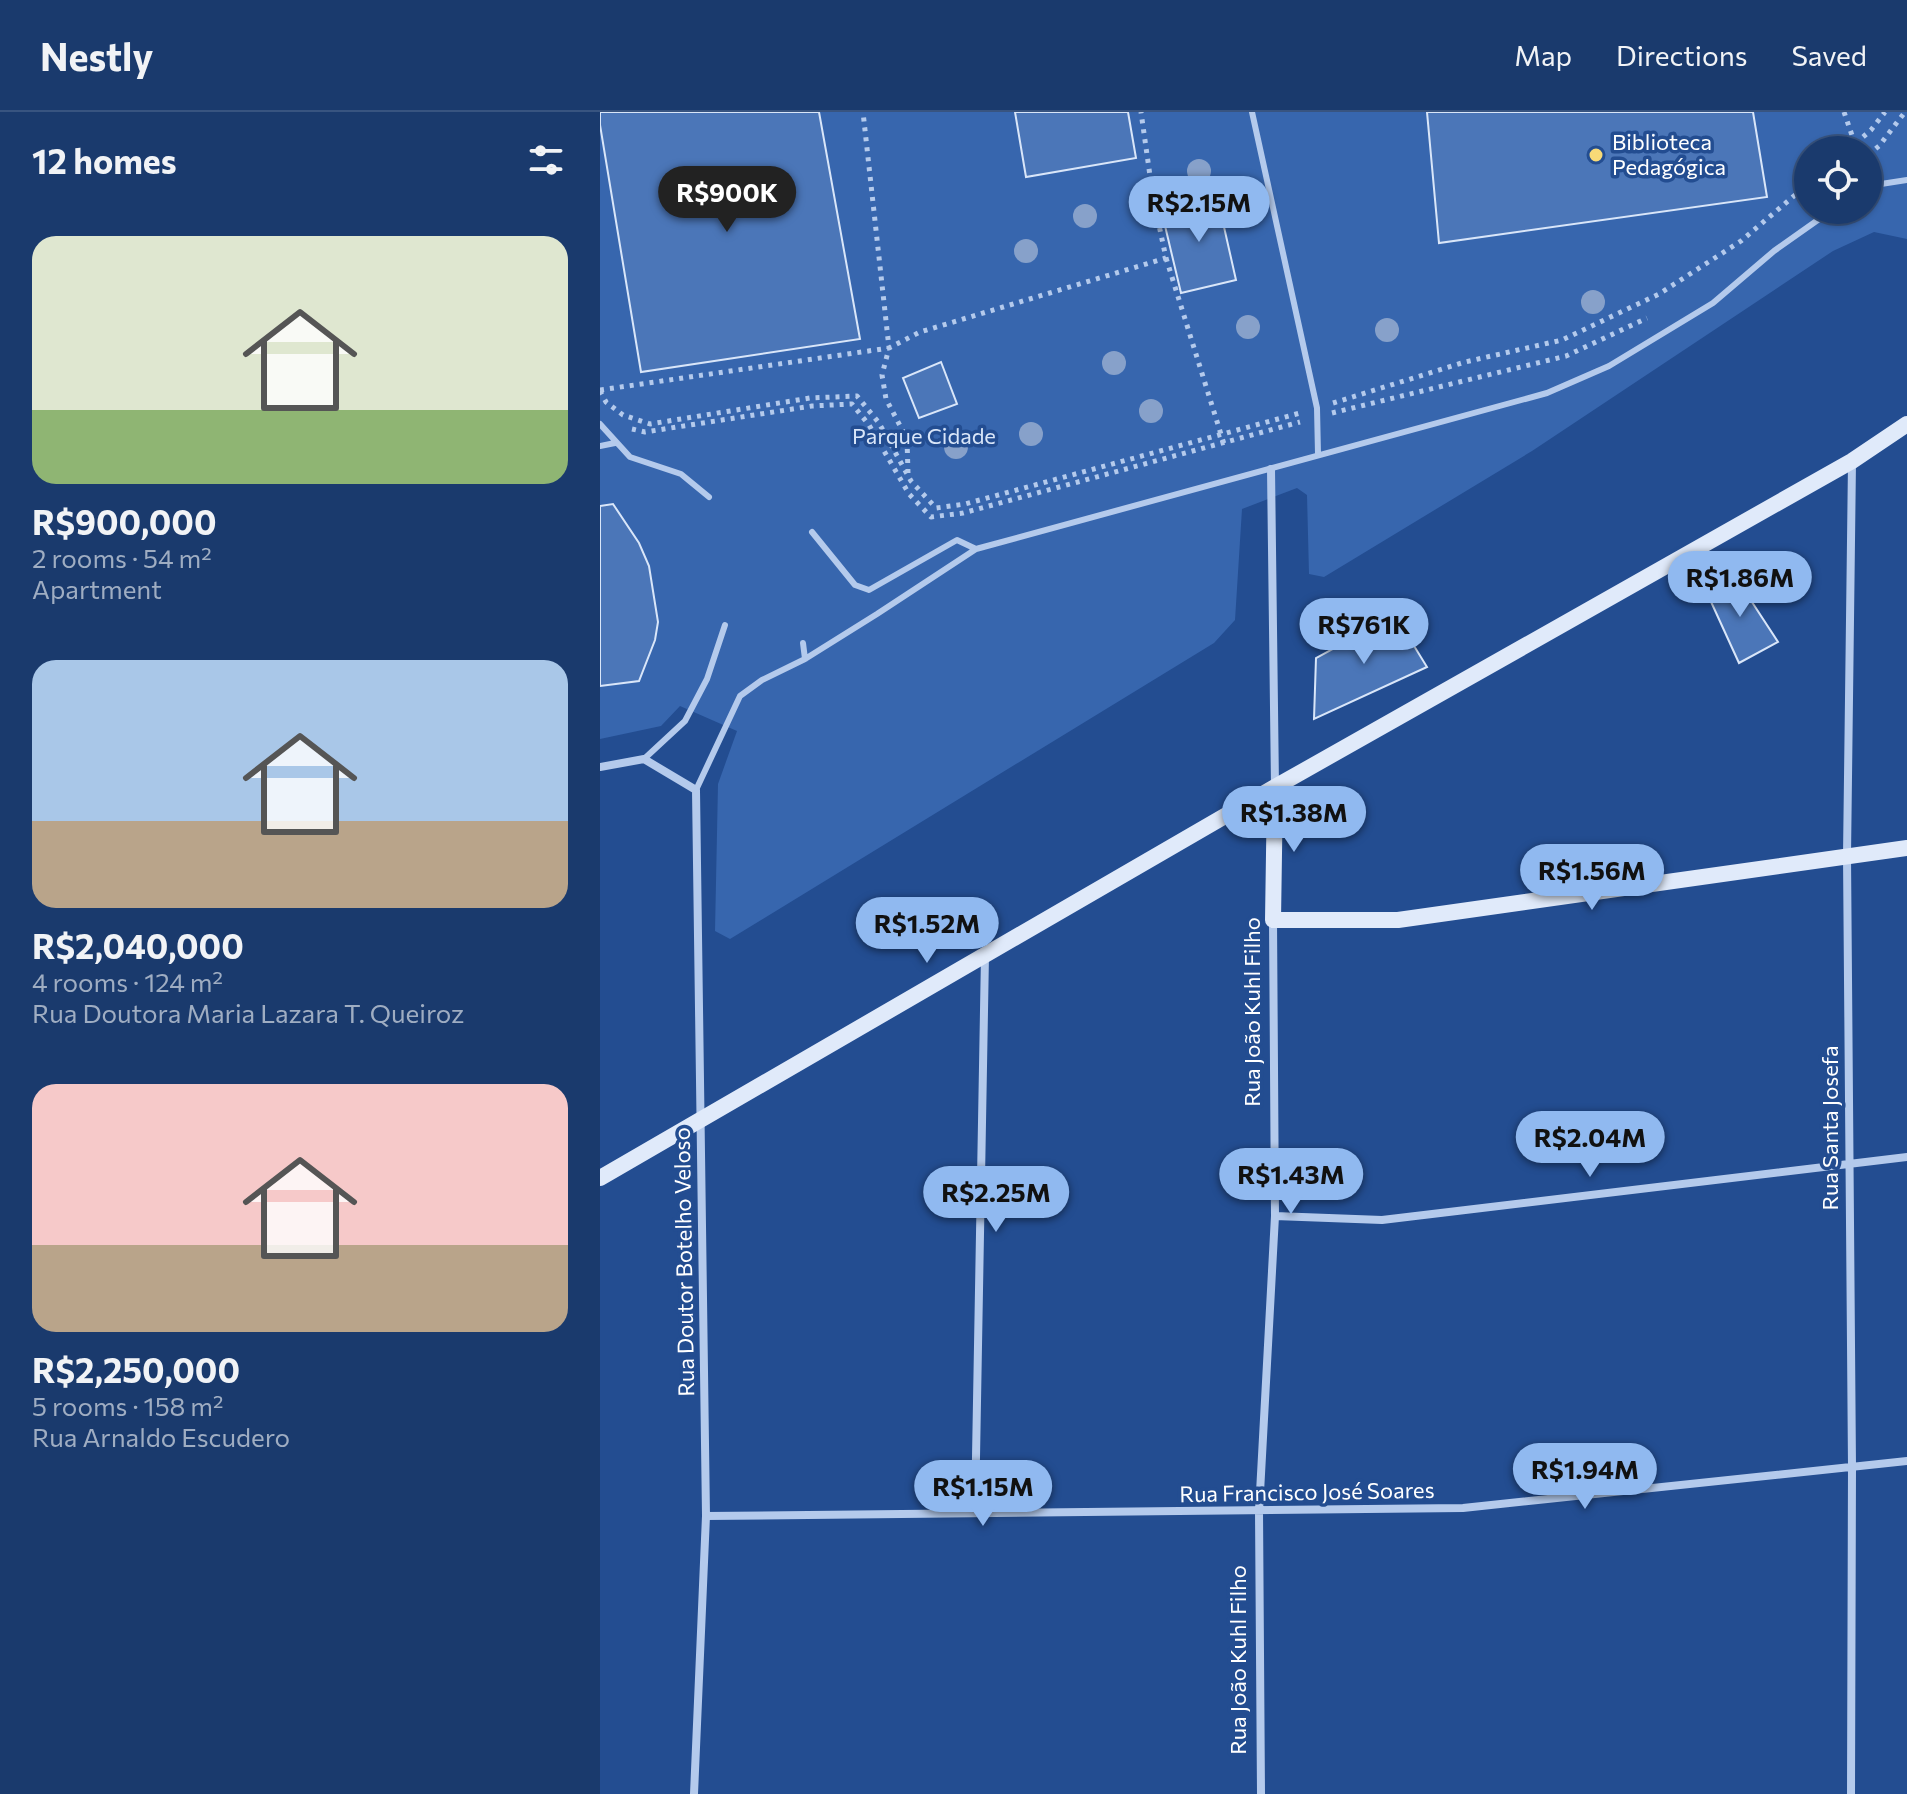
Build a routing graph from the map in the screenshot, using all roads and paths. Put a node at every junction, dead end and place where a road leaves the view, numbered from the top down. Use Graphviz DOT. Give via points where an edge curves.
graph roads {
  1 [pos="863,112"];
  2 [pos="1141,112"];
  3 [pos="1252,112"];
  4 [pos="1844,112"];
  5 [pos="1885,112"];
  6 [pos="1905,112"];
  7 [pos="1852,136"];
  8 [pos="1864,136"];
  9 [pos="1882,142"];
  10 [pos="1907,180"];
  11 [pos="1882,184"];
  12 [pos="1794,196"];
  13 [pos="1812,224"];
  14 [pos="1166,258"];
  15 [pos="1659,312"];
  16 [pos="889,348"];
  17 [pos="600,391"];
  18 [pos="600,405"];
  19 [pos="1317,408"];
  20 [pos="608,414"];
  21 [pos="1317,417"];
  22 [pos="600,424"];
  23 [pos="1907,424"];
  24 [pos="626,427"];
  25 [pos="1219,434"];
  26 [pos="615,443"];
  27 [pos="1224,444"];
  28 [pos="600,446"];
  29 [pos="1318,454"];
  30 [pos="1852,461"];
  31 [pos="1271,469"];
  32 [pos="908,476"];
  33 [pos="909,494"];
  34 [pos="709,497"];
  35 [pos="812,532"];
  36 [pos="976,549"];
  37 [pos="725,625"];
  38 [pos="803,643"];
  39 [pos="805,659"];
  40 [pos="644,759"];
  41 [pos="600,767"];
  42 [pos="1275,787"];
  43 [pos="696,790"];
  44 [pos="1907,848"];
  45 [pos="1847,856"];
  46 [pos="1273,920"];
  47 [pos="985,955"];
  48 [pos="700,1120"];
  49 [pos="1907,1157"];
  50 [pos="1848,1164"];
  51 [pos="600,1178"];
  52 [pos="1275,1216"];
  53 [pos="1907,1461"];
  54 [pos="1852,1467"];
  55 [pos="1259,1511"];
  56 [pos="975,1513"];
  57 [pos="706,1516"];
  58 [pos="694,1794"];
  59 [pos="1261,1794"];
  60 [pos="1851,1794"];
  1 -- 16 [label="path"];
  2 -- 14 [label="path"];
  3 -- 19 [label="lane"];
  4 -- 7 [label="path"];
  5 -- 8 [label="path"];
  6 -- 9 [label="path"];
  10 -- 11 [label="lane"];
  12 -- 19 [label="path" via="1741,241 1659,294 1562,340 1465,362"];
  13 -- 29 [label="lane" via="1713,303 1609,366 1547,393"];
  14 -- 16 [label="path" via="920,332"];
  14 -- 25 [label="path"];
  15 -- 21 [label="path" via="1566,356"];
  16 -- 17 [label="path"];
  16 -- 32 [label="path" via="882,375 886,399 907,439"];
  17 -- 32 [label="path" via="623,415 650,424 810,398 857,396 879,423"];
  18 -- 20 [label="path"];
  19 -- 21 [label="lane"];
  19 -- 25 [label="path"];
  21 -- 27 [label="path"];
  21 -- 29 [label="lane"];
  22 -- 26 [label="lane"];
  23 -- 30 [label="main road"];
  24 -- 33 [label="path" via="645,432 852,404"];
  25 -- 27 [label="path"];
  25 -- 32 [label="path" via="936,508"];
  26 -- 28 [label="lane"];
  26 -- 34 [label="lane" via="630,457 681,474"];
  27 -- 33 [label="path" via="963,513 931,517"];
  29 -- 31 [label="lane"];
  30 -- 42 [label="main road"];
  30 -- 45 [label="street, Rua Santa Josefa"];
  31 -- 36 [label="lane"];
  31 -- 42 [label="street, Rua João Kuhl Filho"];
  32 -- 33 [label="path"];
  35 -- 36 [label="lane" via="855,585 869,590 957,540"];
  36 -- 39 [label="lane"];
  37 -- 40 [label="lane" via="707,679 685,721"];
  38 -- 39 [label="lane"];
  39 -- 43 [label="lane" via="740,696"];
  40 -- 41 [label="street"];
  40 -- 43 [label="street"];
  42 -- 46 [label="main road, Rua João Kuhl Filho"];
  42 -- 47 [label="main road"];
  43 -- 48 [label="street, Rua Doutor Botelho Veloso"];
  44 -- 45 [label="main road"];
  45 -- 46 [label="main road" via="1398,920"];
  45 -- 50 [label="street, Rua Santa Josefa"];
  46 -- 52 [label="street, Rua João Kuhl Filho"];
  47 -- 48 [label="main road"];
  47 -- 56 [label="street"];
  48 -- 51 [label="main road"];
  48 -- 57 [label="street, Rua Doutor Botelho Veloso"];
  49 -- 50 [label="street"];
  50 -- 52 [label="street" via="1382,1220"];
  50 -- 54 [label="street, Rua Santa Josefa"];
  52 -- 55 [label="street, Rua João Kuhl Filho"];
  53 -- 54 [label="street, Rua Francisco José Soares"];
  54 -- 55 [label="street, Rua Francisco José Soares" via="1463,1508"];
  54 -- 60 [label="street, Rua Santa Josefa"];
  55 -- 56 [label="street, Rua Francisco José Soares"];
  55 -- 59 [label="street, Rua João Kuhl Filho"];
  56 -- 57 [label="street, Rua Francisco José Soares"];
  57 -- 58 [label="street, Rua Doutor Botelho Veloso"];
}
